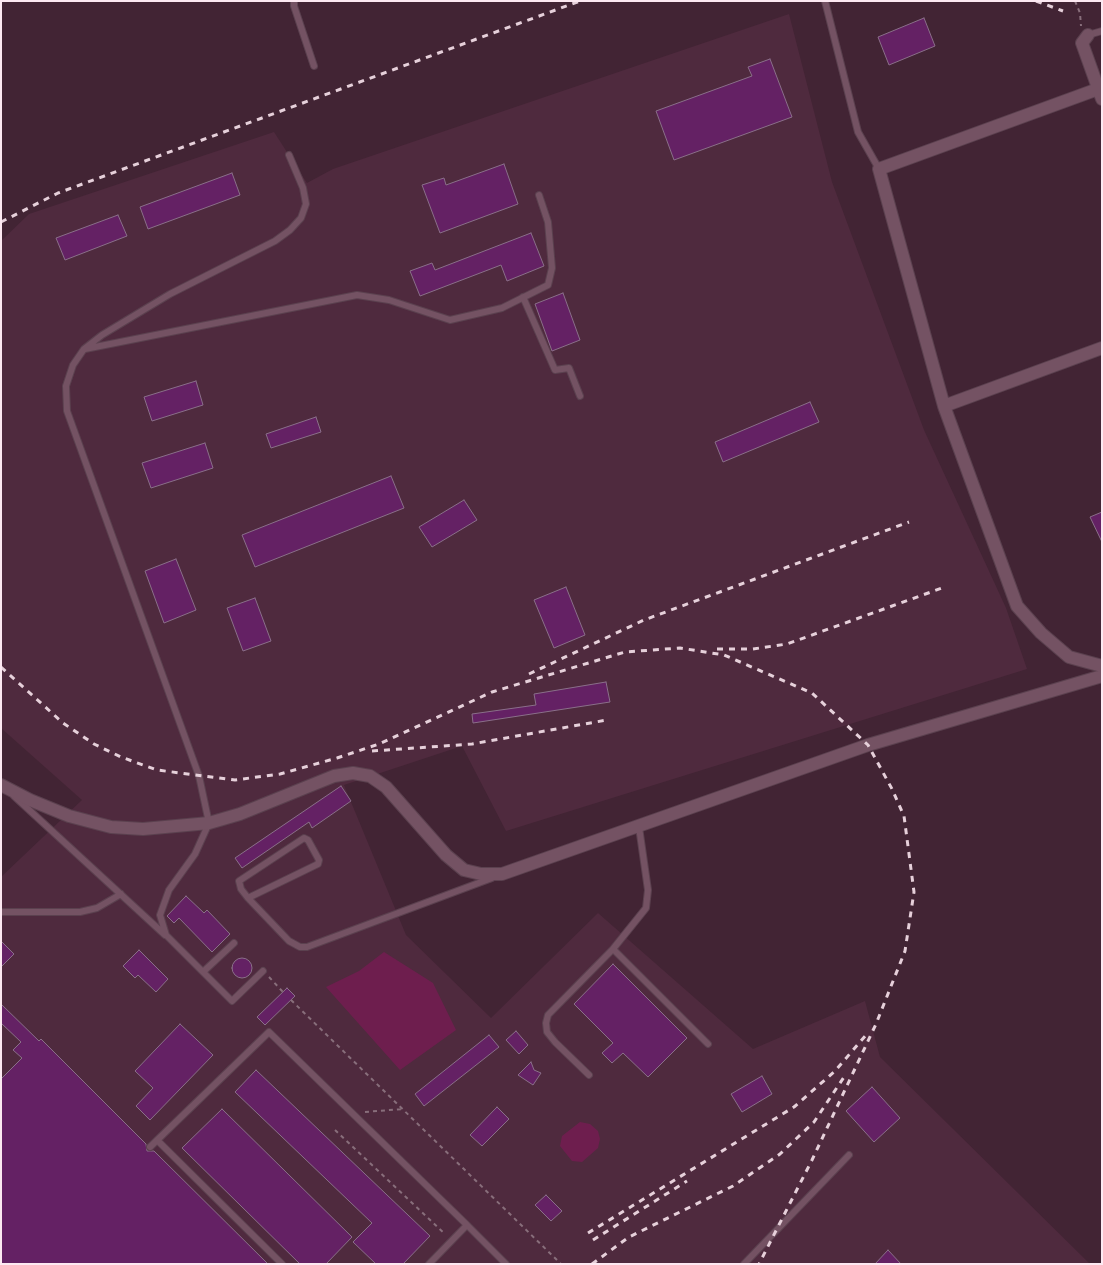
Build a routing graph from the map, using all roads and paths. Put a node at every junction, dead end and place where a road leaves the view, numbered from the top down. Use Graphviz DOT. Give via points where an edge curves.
graph roads {
  1 [pos="294,1"];
  2 [pos="825,1"];
  3 [pos="1075,1"];
  4 [pos="1102,30"];
  5 [pos="1085,39"];
  6 [pos="314,66"];
  7 [pos="1100,94"];
  8 [pos="289,155"];
  9 [pos="879,169"];
  10 [pos="539,195"];
  11 [pos="523,297"];
  12 [pos="1102,348"];
  13 [pos="84,349"];
  14 [pos="580,396"];
  15 [pos="944,406"];
  16 [pos="1102,666"];
  17 [pos="1102,676"];
  18 [pos="2,786"];
  19 [pos="209,823"];
  20 [pos="639,827"];
  21 [pos="502,874"];
  22 [pos="121,894"];
  23 [pos="248,898"];
  24 [pos="1,912"];
  25 [pos="166,935"];
  26 [pos="234,943"];
  27 [pos="613,948"];
  28 [pos="263,971"];
  29 [pos="203,972"];
  30 [pos="282,992"];
  31 [pos="290,1000"];
  32 [pos="708,1044"];
  33 [pos="589,1075"];
  34 [pos="402,1109"];
  35 [pos="351,1113"];
  36 [pos="335,1130"];
  37 [pos="157,1140"];
  38 [pos="150,1148"];
  39 [pos="848,1155"];
  40 [pos="467,1225"];
  41 [pos="452,1241"];
  42 [pos="282,1264"];
  43 [pos="429,1264"];
  44 [pos="506,1264"];
  45 [pos="561,1264"];
  46 [pos="744,1264"];
  1 -- 6 [label="lane"];
  2 -- 9 [label="lane" via="858,132"];
  3 -- 5 [label="path"];
  4 -- 5 [label="lane"];
  5 -- 7 [label="street"];
  7 -- 9 [label="street"];
  8 -- 13 [label="lane" via="306,204 301,218 290,230 170,294"];
  9 -- 15 [label="street"];
  10 -- 11 [label="lane" via="548,222 552,268 548,285"];
  11 -- 13 [label="lane" via="502,308 450,320 389,300 357,295"];
  11 -- 14 [label="lane" via="555,370 569,368"];
  12 -- 15 [label="street"];
  13 -- 19 [label="lane" via="73,365 66,386 68,411 199,776"];
  15 -- 16 [label="street" via="1017,606 1040,633 1069,657"];
  17 -- 20 [label="street" via="868,745"];
  18 -- 19 [label="street" via="69,816 111,827 143,829"];
  18 -- 22 [label="lane"];
  19 -- 21 [label="street" via="334,776 353,773 370,776 386,787 446,855 464,870"];
  19 -- 25 [label="lane" via="195,854 169,890 160,915"];
  20 -- 21 [label="street"];
  20 -- 27 [label="lane" via="648,890 646,908"];
  21 -- 23 [label="lane" via="307,947 290,942"];
  22 -- 24 [label="lane" via="80,912"];
  22 -- 25 [label="lane"];
  23 -- 23 [label="lane" via="239,882 304,838 308,840 318,864"];
  25 -- 29 [label="lane"];
  26 -- 29 [label="lane"];
  27 -- 32 [label="lane"];
  27 -- 33 [label="lane" via="548,1015 546,1023 547,1032 555,1042"];
  28 -- 29 [label="lane" via="232,1001"];
  28 -- 30 [label="path"];
  31 -- 34 [label="path"];
  34 -- 35 [label="path"];
  34 -- 45 [label="path"];
  35 -- 37 [label="lane" via="268,1032"];
  35 -- 40 [label="lane"];
  36 -- 41 [label="path"];
  37 -- 38 [label="lane"];
  37 -- 42 [label="lane"];
  39 -- 46 [label="lane"];
  40 -- 41 [label="lane"];
  40 -- 44 [label="lane"];
  41 -- 43 [label="lane"];
}
